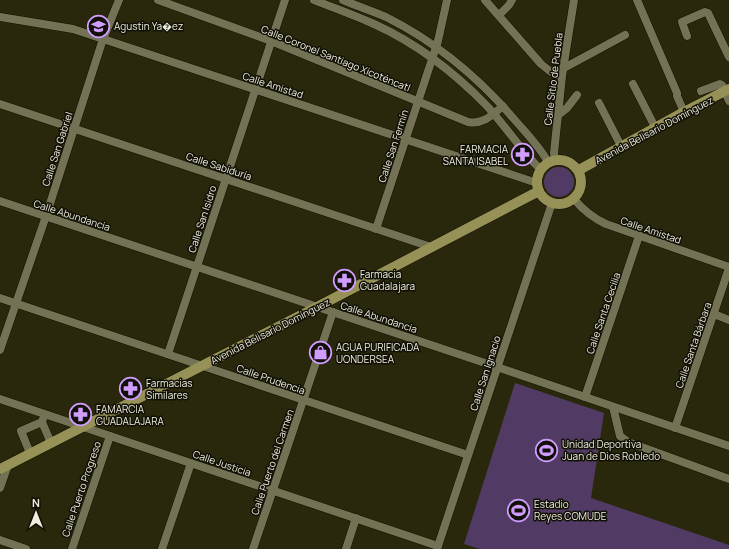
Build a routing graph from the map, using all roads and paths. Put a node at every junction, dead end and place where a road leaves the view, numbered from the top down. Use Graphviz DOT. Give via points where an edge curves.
graph roads {
  1 [pos="119,0"];
  2 [pos="158,0"];
  3 [pos="284,0"];
  4 [pos="314,0"];
  5 [pos="343,0"];
  6 [pos="447,0"];
  7 [pos="485,0"];
  8 [pos="512,0"];
  9 [pos="574,0"];
  10 [pos="637,0"];
  11 [pos="499,16"];
  12 [pos="0,17"];
  13 [pos="625,35"];
  14 [pos="687,36"];
  15 [pos="103,39"];
  16 [pos="271,41"];
  17 [pos="436,47"];
  18 [pos="729,57"];
  19 [pos="432,58"];
  20 [pos="564,68"];
  21 [pos="562,76"];
  22 [pos="633,84"];
  23 [pos="255,90"];
  24 [pos="701,91"];
  25 [pos="728,94"];
  26 [pos="577,95"];
  27 [pos="418,102"];
  28 [pos="599,103"];
  29 [pos="0,104"];
  30 [pos="503,106"];
  31 [pos="686,110"];
  32 [pos="493,114"];
  33 [pos="558,115"];
  34 [pos="655,127"];
  35 [pos="74,129"];
  36 [pos="406,140"];
  37 [pos="621,146"];
  38 [pos="552,161"];
  39 [pos="540,169"];
  40 [pos="578,170"];
  41 [pos="226,179"];
  42 [pos="538,187"];
  43 [pos="574,199"];
  44 [pos="0,201"];
  45 [pos="552,203"];
  46 [pos="46,216"];
  47 [pos="376,229"];
  48 [pos="640,236"];
  49 [pos="432,247"];
  50 [pos="197,267"];
  51 [pos="729,268"];
  52 [pos="0,298"];
  53 [pos="16,304"];
  54 [pos="317,307"];
  55 [pos="333,312"];
  56 [pos="714,314"];
  57 [pos="729,320"];
  58 [pos="0,350"];
  59 [pos="168,354"];
  60 [pos="202,365"];
  61 [pos="497,367"];
  62 [pos="585,397"];
  63 [pos="0,399"];
  64 [pos="304,400"];
  65 [pos="613,407"];
  66 [pos="44,418"];
  67 [pos="82,427"];
  68 [pos="676,428"];
  69 [pos="110,436"];
  70 [pos="51,443"];
  71 [pos="729,446"];
  72 [pos="30,453"];
  73 [pos="468,455"];
  74 [pos="191,463"];
  75 [pos="4,467"];
  76 [pos="729,479"];
  77 [pos="0,488"];
  78 [pos="272,490"];
  79 [pos="356,518"];
  80 [pos="0,540"];
  81 [pos="437,547"];
  82 [pos="26,549"];
  83 [pos="72,549"];
  84 [pos="162,549"];
  85 [pos="253,549"];
  86 [pos="346,549"];
  1 -- 15 [label="street, Calle San Gabriel"];
  2 -- 16 [label="street, Calle Coronel Santiago Xicoténcatl"];
  3 -- 16 [label="street, Calle San Isidro"];
  4 -- 19 [label="street" via="375,24"];
  5 -- 17 [label="street" via="385,17"];
  6 -- 17 [label="street, Calle San Fermín"];
  7 -- 11 [label="street"];
  8 -- 11 [label="street"];
  9 -- 20 [label="street, Calle Sitio de Puebla"];
  10 -- 31 [label="street" via="677,93 676,96"];
  11 -- 21 [label="street" via="541,64"];
  12 -- 15 [label="street, Calle Amistad" via="73,29"];
  13 -- 20 [label="street"];
  14 -- 18 [label="street" via="682,22 708,13"];
  15 -- 23 [label="street, Calle Amistad"];
  15 -- 35 [label="street, Calle San Gabriel"];
  16 -- 23 [label="street, Calle San Isidro"];
  16 -- 27 [label="street, Calle Coronel Santiago Xicoténcatl"];
  17 -- 19 [label="street, Calle San Fermín"];
  17 -- 30 [label="street" via="468,71"];
  19 -- 27 [label="street, Calle San Fermín"];
  19 -- 32 [label="street" via="458,79"];
  20 -- 21 [label="street, Calle Sitio de Puebla"];
  21 -- 33 [label="street, Calle Sitio de Puebla"];
  22 -- 34 [label="street"];
  23 -- 36 [label="street, Calle Amistad"];
  23 -- 41 [label="street, Calle San Isidro"];
  24 -- 25 [label="street" via="720,84"];
  25 -- 31 [label="main road, Avenida Belisario Domínguez"];
  26 -- 33 [label="street"];
  27 -- 32 [label="street, Calle Coronel Santiago Xicoténcatl" via="468,122 481,122"];
  27 -- 36 [label="street, Calle San Fermín"];
  28 -- 37 [label="street"];
  29 -- 35 [label="street, Calle Sabiduría"];
  30 -- 32 [label="street, Calle Coronel Santiago Xicoténcatl"];
  30 -- 38 [label="street"];
  31 -- 34 [label="main road, Avenida Belisario Domínguez"];
  32 -- 39 [label="street"];
  33 -- 38 [label="street, Calle Sitio de Puebla"];
  34 -- 37 [label="main road, Avenida Belisario Domínguez"];
  35 -- 41 [label="street, Calle Sabiduría"];
  35 -- 46 [label="street, Calle San Gabriel"];
  36 -- 42 [label="street, Calle Amistad"];
  36 -- 47 [label="street, Calle San Fermín"];
  37 -- 40 [label="main road, Avenida Belisario Domínguez"];
  38 -- 39 [label="main road"];
  38 -- 40 [label="main road" via="572,163"];
  39 -- 42 [label="main road"];
  40 -- 43 [label="main road" via="582,179 579,193"];
  41 -- 47 [label="street, Calle Sabiduría"];
  41 -- 50 [label="street, Calle San Isidro"];
  42 -- 45 [label="main road" via="542,196"];
  42 -- 49 [label="main road, Avenida Belisario Domínguez"];
  43 -- 45 [label="main road" via="567,203"];
  43 -- 48 [label="street, Calle Amistad" via="592,217"];
  44 -- 46 [label="street, Calle Abundancia"];
  45 -- 61 [label="street, Calle San Ignacio"];
  46 -- 50 [label="street, Calle Abundancia"];
  46 -- 53 [label="street, Calle San Gabriel"];
  47 -- 49 [label="street, Calle Sabiduría"];
  48 -- 51 [label="street, Calle Amistad"];
  48 -- 62 [label="street, Calle Santa Cecilia"];
  49 -- 54 [label="main road, Avenida Belisario Domínguez"];
  50 -- 54 [label="street, Calle Abundancia"];
  50 -- 59 [label="street, Calle San Isidro"];
  51 -- 56 [label="street, Calle Santa Bárbara"];
  52 -- 53 [label="street, Calle Prudencia"];
  53 -- 58 [label="street, Calle San Gabriel"];
  53 -- 59 [label="street, Calle Prudencia"];
  54 -- 55 [label="street, Calle Abundancia"];
  54 -- 60 [label="main road, Avenida Belisario Domínguez"];
  55 -- 61 [label="street, Calle Abundancia"];
  55 -- 64 [label="street, Calle Puerto del Carmen"];
  56 -- 57 [label="street"];
  56 -- 68 [label="street, Calle Santa Bárbara"];
  59 -- 60 [label="street, Calle Prudencia"];
  60 -- 64 [label="street, Calle Prudencia"];
  60 -- 67 [label="main road, Avenida Belisario Domínguez"];
  61 -- 62 [label="street, Calle Abundancia"];
  61 -- 73 [label="street, Calle San Ignacio"];
  62 -- 65 [label="street, Calle Abundancia"];
  63 -- 66 [label="street, Calle Justicia"];
  64 -- 73 [label="street, Calle Prudencia"];
  64 -- 78 [label="street, Calle Puerto del Carmen"];
  65 -- 68 [label="street, Calle Abundancia"];
  65 -- 76 [label="street" via="620,436 628,442"];
  66 -- 67 [label="street, Calle Justicia"];
  66 -- 70 [label="street"];
  66 -- 72 [label="street" via="21,431"];
  67 -- 69 [label="street, Calle Justicia"];
  67 -- 70 [label="main road, Avenida Belisario Domínguez"];
  68 -- 71 [label="street, Calle Abundancia"];
  69 -- 74 [label="street, Calle Justicia"];
  69 -- 83 [label="street, Calle Puerto Progreso"];
  70 -- 72 [label="main road, Avenida Belisario Domínguez"];
  72 -- 75 [label="main road, Avenida Belisario Domínguez"];
  73 -- 81 [label="street, Calle San Ignacio"];
  74 -- 78 [label="street, Calle Justicia"];
  74 -- 84 [label="street"];
  75 -- 77 [label="street"];
  78 -- 79 [label="street, Calle Justicia"];
  78 -- 85 [label="street, Calle Puerto del Carmen"];
  79 -- 81 [label="street, Calle Justicia"];
  79 -- 86 [label="street"];
  80 -- 82 [label="street"];
}
